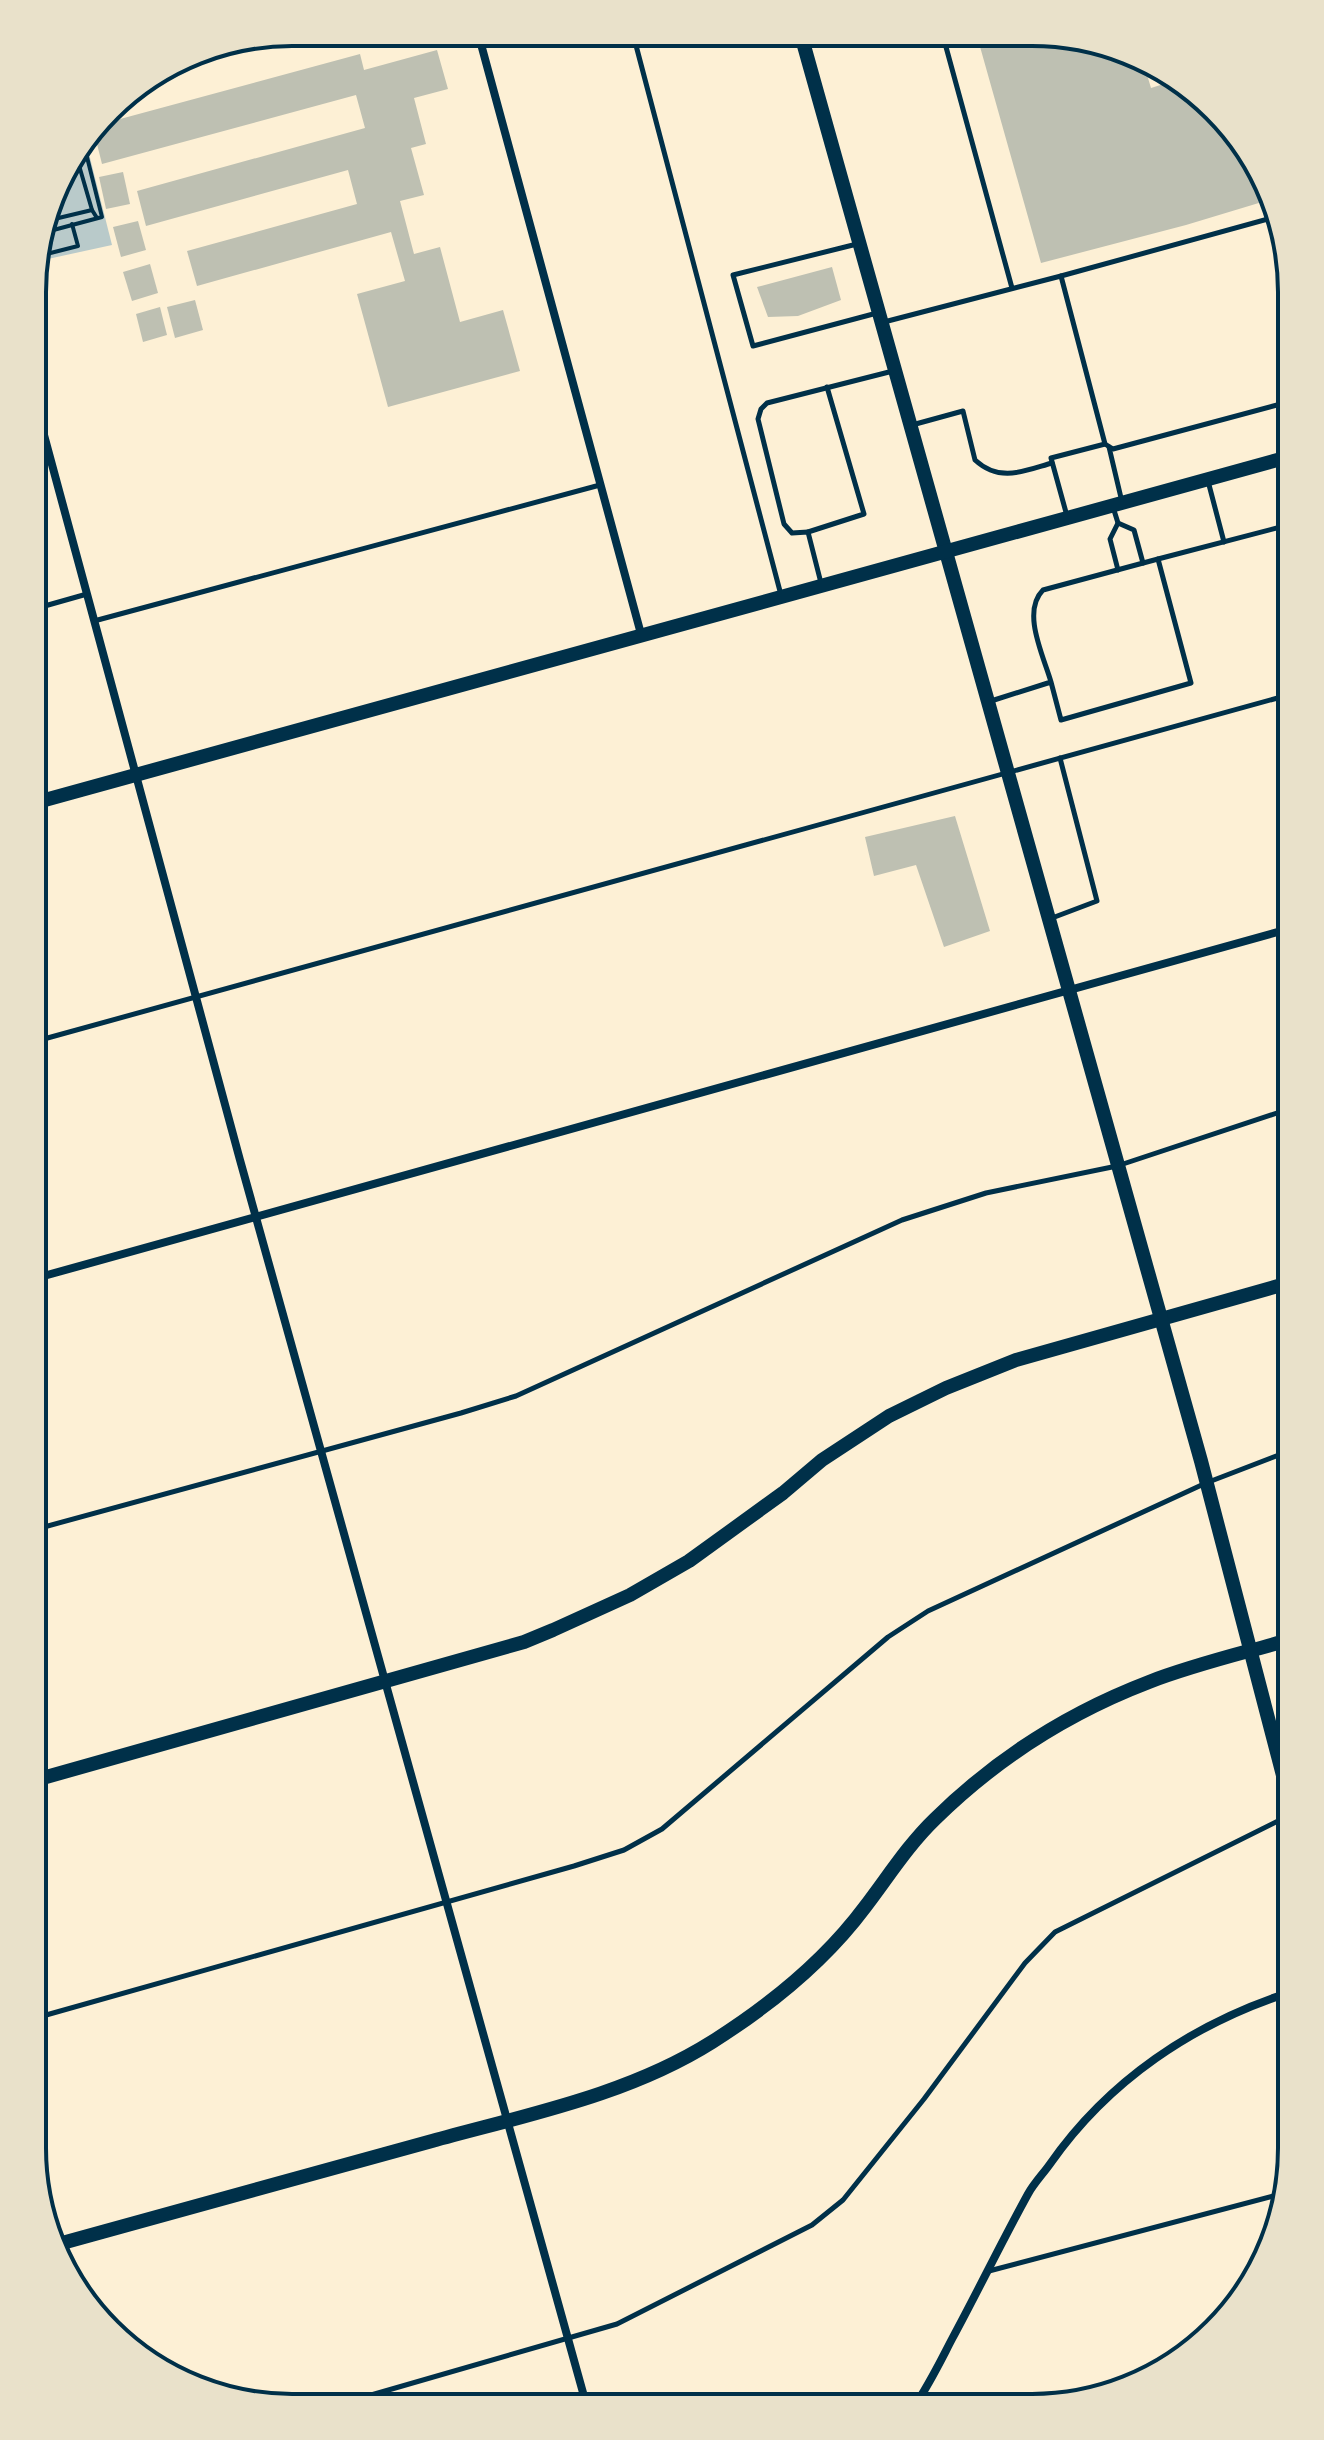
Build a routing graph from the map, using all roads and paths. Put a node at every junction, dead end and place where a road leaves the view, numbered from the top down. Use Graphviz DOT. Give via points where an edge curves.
graph roads {
  1 [pos="804,46"];
  2 [pos="946,46"];
  3 [pos="482,47"];
  4 [pos="636,47"];
  5 [pos="87,157"];
  6 [pos="80,168"];
  7 [pos="92,210"];
  8 [pos="57,218"];
  9 [pos="97,218"];
  10 [pos="1267,219"];
  11 [pos="72,224"];
  12 [pos="54,230"];
  13 [pos="858,243"];
  14 [pos="49,253"];
  15 [pos="1061,276"];
  16 [pos="1012,288"];
  17 [pos="879,318"];
  18 [pos="894,371"];
  19 [pos="827,387"];
  20 [pos="1278,405"];
  21 [pos="908,426"];
  22 [pos="1107,446"];
  23 [pos="46,453"];
  24 [pos="1278,460"];
  25 [pos="1052,463"];
  26 [pos="1208,479"];
  27 [pos="601,485"];
  28 [pos="1117,504"];
  29 [pos="1068,517"];
  30 [pos="1118,523"];
  31 [pos="1278,528"];
  32 [pos="808,532"];
  33 [pos="1224,542"];
  34 [pos="943,551"];
  35 [pos="1158,559"];
  36 [pos="1143,563"];
  37 [pos="1118,570"];
  38 [pos="821,585"];
  39 [pos="87,594"];
  40 [pos="781,596"];
  41 [pos="46,606"];
  42 [pos="94,621"];
  43 [pos="641,634"];
  44 [pos="1051,682"];
  45 [pos="1278,698"];
  46 [pos="986,702"];
  47 [pos="1060,758"];
  48 [pos="1006,773"];
  49 [pos="136,775"];
  50 [pos="46,800"];
  51 [pos="1048,920"];
  52 [pos="1278,932"];
  53 [pos="1068,990"];
  54 [pos="196,997"];
  55 [pos="46,1038"];
  56 [pos="1278,1113"];
  57 [pos="1117,1166"];
  58 [pos="255,1217"];
  59 [pos="46,1275"];
  60 [pos="1277,1286"];
  61 [pos="1160,1321"];
  62 [pos="320,1450"];
  63 [pos="1277,1456"];
  64 [pos="1206,1483"];
  65 [pos="46,1526"];
  66 [pos="1277,1643"];
  67 [pos="1250,1651"];
  68 [pos="384,1681"];
  69 [pos="1277,1755"];
  70 [pos="46,1777"];
  71 [pos="1277,1820"];
  72 [pos="447,1903"];
  73 [pos="1277,1997"];
  74 [pos="46,2015"];
  75 [pos="508,2120"];
  76 [pos="1273,2196"];
  77 [pos="65,2242"];
  78 [pos="989,2271"];
  79 [pos="568,2338"];
  80 [pos="374,2394"];
  81 [pos="583,2394"];
  82 [pos="921,2394"];
  1 -- 13 [label="main road"];
  2 -- 16 [label="lane"];
  3 -- 27 [label="street"];
  4 -- 40 [label="lane"];
  5 -- 9 [label="path" via="102,217"];
  6 -- 7 [label="path"];
  7 -- 8 [label="path"];
  7 -- 9 [label="path"];
  9 -- 11 [label="path"];
  10 -- 15 [label="lane"];
  11 -- 12 [label="path"];
  11 -- 14 [label="path" via="78,246"];
  13 -- 17 [label="main road"];
  13 -- 17 [label="lane" via="733,275 753,346"];
  15 -- 16 [label="lane"];
  15 -- 22 [label="lane"];
  16 -- 17 [label="lane"];
  17 -- 18 [label="main road"];
  18 -- 19 [label="lane"];
  18 -- 21 [label="main road"];
  19 -- 32 [label="lane" via="864,514"];
  19 -- 32 [label="lane" via="767,403 758,419 784,524 792,533"];
  20 -- 22 [label="lane" via="1113,449"];
  21 -- 25 [label="lane" via="963,411 975,460 995,473 1008,475"];
  21 -- 34 [label="main road"];
  22 -- 25 [label="lane" via="1051,458"];
  22 -- 28 [label="lane"];
  23 -- 39 [label="street"];
  24 -- 26 [label="main road"];
  25 -- 29 [label="lane"];
  26 -- 28 [label="main road"];
  26 -- 33 [label="lane"];
  27 -- 42 [label="lane"];
  27 -- 43 [label="street"];
  28 -- 29 [label="main road"];
  28 -- 30 [label="lane"];
  29 -- 34 [label="main road"];
  30 -- 36 [label="lane" via="1134,530"];
  30 -- 37 [label="lane" via="1110,539"];
  31 -- 33 [label="lane"];
  32 -- 38 [label="lane"];
  33 -- 35 [label="lane"];
  34 -- 38 [label="main road"];
  34 -- 46 [label="main road"];
  35 -- 36 [label="lane"];
  35 -- 44 [label="lane" via="1191,683 1061,720"];
  36 -- 37 [label="lane"];
  37 -- 44 [label="lane" via="1037,596 1034,620"];
  38 -- 40 [label="main road"];
  39 -- 41 [label="lane"];
  39 -- 42 [label="street"];
  40 -- 43 [label="main road"];
  42 -- 49 [label="street"];
  43 -- 49 [label="main road"];
  44 -- 46 [label="lane"];
  45 -- 47 [label="lane"];
  46 -- 48 [label="main road"];
  47 -- 48 [label="lane"];
  47 -- 51 [label="lane" via="1097,901"];
  48 -- 51 [label="main road"];
  48 -- 54 [label="lane"];
  49 -- 50 [label="main road"];
  49 -- 54 [label="street"];
  51 -- 53 [label="main road"];
  52 -- 53 [label="street"];
  53 -- 57 [label="main road"];
  53 -- 58 [label="street"];
  54 -- 55 [label="lane"];
  54 -- 58 [label="street"];
  56 -- 57 [label="lane"];
  57 -- 61 [label="main road"];
  57 -- 62 [label="lane" via="986,1193 902,1220 516,1396"];
  58 -- 59 [label="street"];
  58 -- 62 [label="street"];
  60 -- 61 [label="main road"];
  61 -- 64 [label="main road"];
  61 -- 68 [label="main road" via="991,1368 910,1405 822,1460 715,1543 630,1595 524,1642"];
  62 -- 65 [label="lane"];
  62 -- 68 [label="street"];
  63 -- 64 [label="lane"];
  64 -- 67 [label="main road"];
  64 -- 72 [label="lane" via="928,1611 888,1637 662,1829 624,1850"];
  66 -- 67 [label="main road"];
  67 -- 69 [label="main road"];
  67 -- 75 [label="main road" via="1151,1681 1031,1739 930,1825 813,1966 729,2031 634,2081"];
  68 -- 70 [label="main road"];
  68 -- 72 [label="street"];
  71 -- 79 [label="lane" via="1055,1932 1025,1963 843,2200 812,2225 617,2324"];
  72 -- 74 [label="lane"];
  72 -- 75 [label="street"];
  73 -- 78 [label="street" via="1203,2029 1119,2084 1056,2152 1027,2195"];
  75 -- 77 [label="main road"];
  75 -- 79 [label="street"];
  76 -- 78 [label="lane"];
  78 -- 82 [label="street"];
  79 -- 80 [label="lane"];
  79 -- 81 [label="street"];
}
